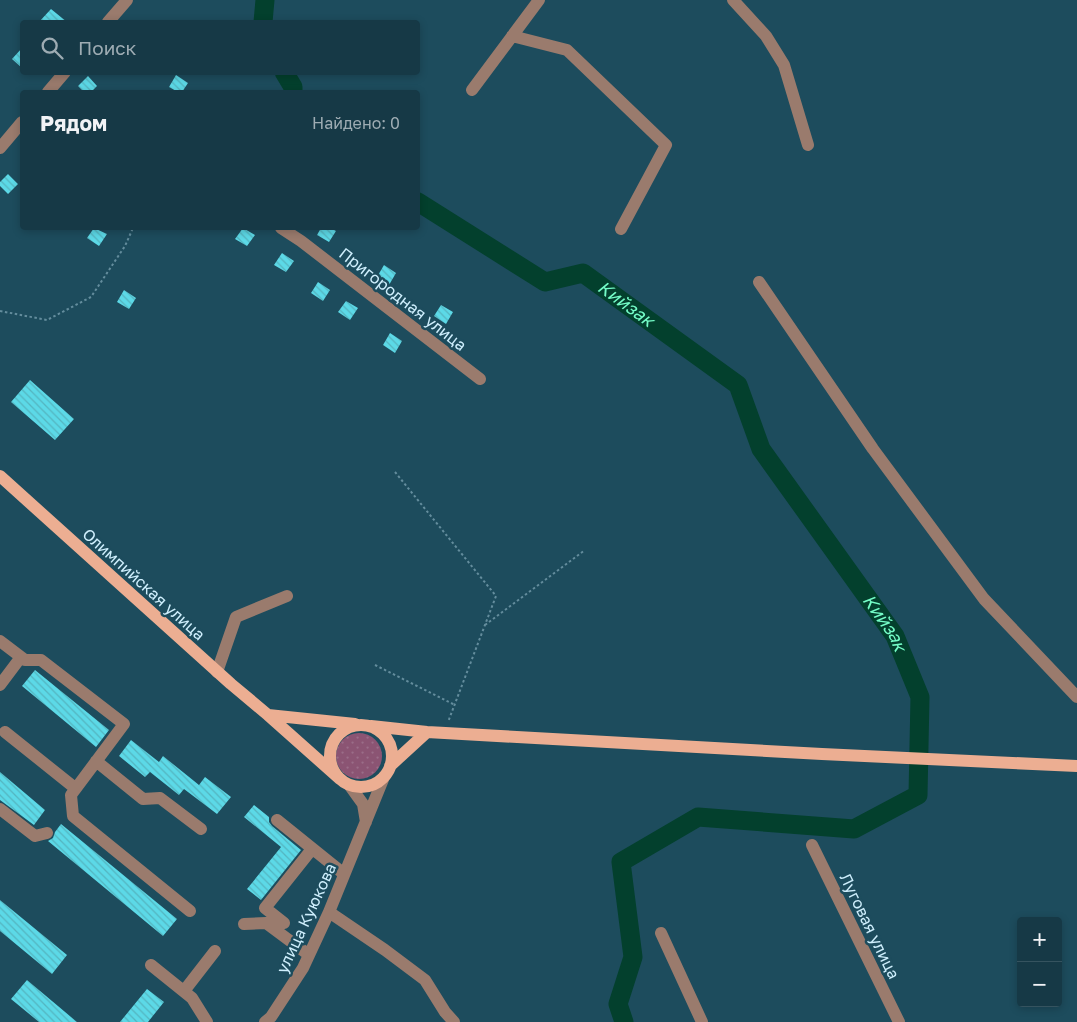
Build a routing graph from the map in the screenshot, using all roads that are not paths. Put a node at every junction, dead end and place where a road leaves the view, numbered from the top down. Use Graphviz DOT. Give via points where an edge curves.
graph roads {
  1 [pos="127,0"];
  2 [pos="540,0"];
  3 [pos="733,0"];
  4 [pos="110,20"];
  5 [pos="512,36"];
  6 [pos="63,75"];
  7 [pos="53,90"];
  8 [pos="472,90"];
  9 [pos="20,124"];
  10 [pos="808,145"];
  11 [pos="0,148"];
  12 [pos="621,229"];
  13 [pos="284,230"];
  14 [pos="759,282"];
  15 [pos="480,379"];
  16 [pos="0,476"];
  17 [pos="287,596"];
  18 [pos="0,641"];
  19 [pos="21,657"];
  20 [pos="217,672"];
  21 [pos="0,685"];
  22 [pos="1077,697"];
  23 [pos="268,715"];
  24 [pos="365,725"];
  25 [pos="427,732"];
  26 [pos="2,733"];
  27 [pos="96,761"];
  28 [pos="1077,766"];
  29 [pos="387,771"];
  30 [pos="345,782"];
  31 [pos="75,788"];
  32 [pos="0,810"];
  33 [pos="277,820"];
  34 [pos="366,822"];
  35 [pos="201,830"];
  36 [pos="47,833"];
  37 [pos="812,845"];
  38 [pos="312,848"];
  39 [pos="344,874"];
  40 [pos="190,911"];
  41 [pos="329,912"];
  42 [pos="284,923"];
  43 [pos="244,924"];
  44 [pos="661,933"];
  45 [pos="216,951"];
  46 [pos="310,955"];
  47 [pos="150,965"];
  48 [pos="184,991"];
  49 [pos="271,1020"];
  50 [pos="207,1022"];
  51 [pos="454,1022"];
  52 [pos="702,1022"];
  53 [pos="899,1022"];
  1 -- 4 [label="street"];
  2 -- 5 [label="street"];
  3 -- 10 [label="street" via="766,36 784,65"];
  5 -- 8 [label="street"];
  5 -- 12 [label="street" via="567,50 666,145"];
  6 -- 7 [label="street"];
  9 -- 11 [label="street"];
  13 -- 15 [label="street, Пригородная улица"];
  14 -- 22 [label="street" via="873,449 984,599"];
  16 -- 20 [label="main road, Олимпийская улица"];
  17 -- 20 [label="street" via="236,617"];
  18 -- 19 [label="street"];
  19 -- 21 [label="street"];
  19 -- 27 [label="street" via="41,660 124,724"];
  20 -- 23 [label="main road, Олимпийская улица"];
  23 -- 24 [label="main road"];
  23 -- 30 [label="main road, Олимпийская улица"];
  24 -- 25 [label="main road"];
  24 -- 29 [label="main road" via="381,732 389,742 392,754"];
  24 -- 30 [label="main road" via="347,728 337,735 331,746 332,770"];
  25 -- 28 [label="main road"];
  25 -- 29 [label="main road"];
  26 -- 31 [label="street"];
  27 -- 31 [label="street"];
  27 -- 35 [label="street" via="144,799 160,798"];
  29 -- 30 [label="main road" via="374,784 362,787"];
  29 -- 34 [label="street, улица Куюкова"];
  30 -- 34 [label="street" via="363,804"];
  31 -- 40 [label="street" via="71,795 73,816"];
  32 -- 36 [label="street" via="35,836"];
  33 -- 38 [label="street"];
  34 -- 39 [label="street, улица Куюкова"];
  37 -- 53 [label="street, Луговая улица"];
  38 -- 39 [label="street"];
  38 -- 42 [label="street" via="265,908"];
  39 -- 41 [label="street, улица Куюкова"];
  41 -- 46 [label="street, улица Куюкова"];
  41 -- 51 [label="street" via="425,980"];
  43 -- 46 [label="street" via="266,923"];
  44 -- 52 [label="street"];
  45 -- 48 [label="street"];
  46 -- 49 [label="street, улица Куюкова"];
  47 -- 48 [label="street"];
  48 -- 50 [label="street"];
}
